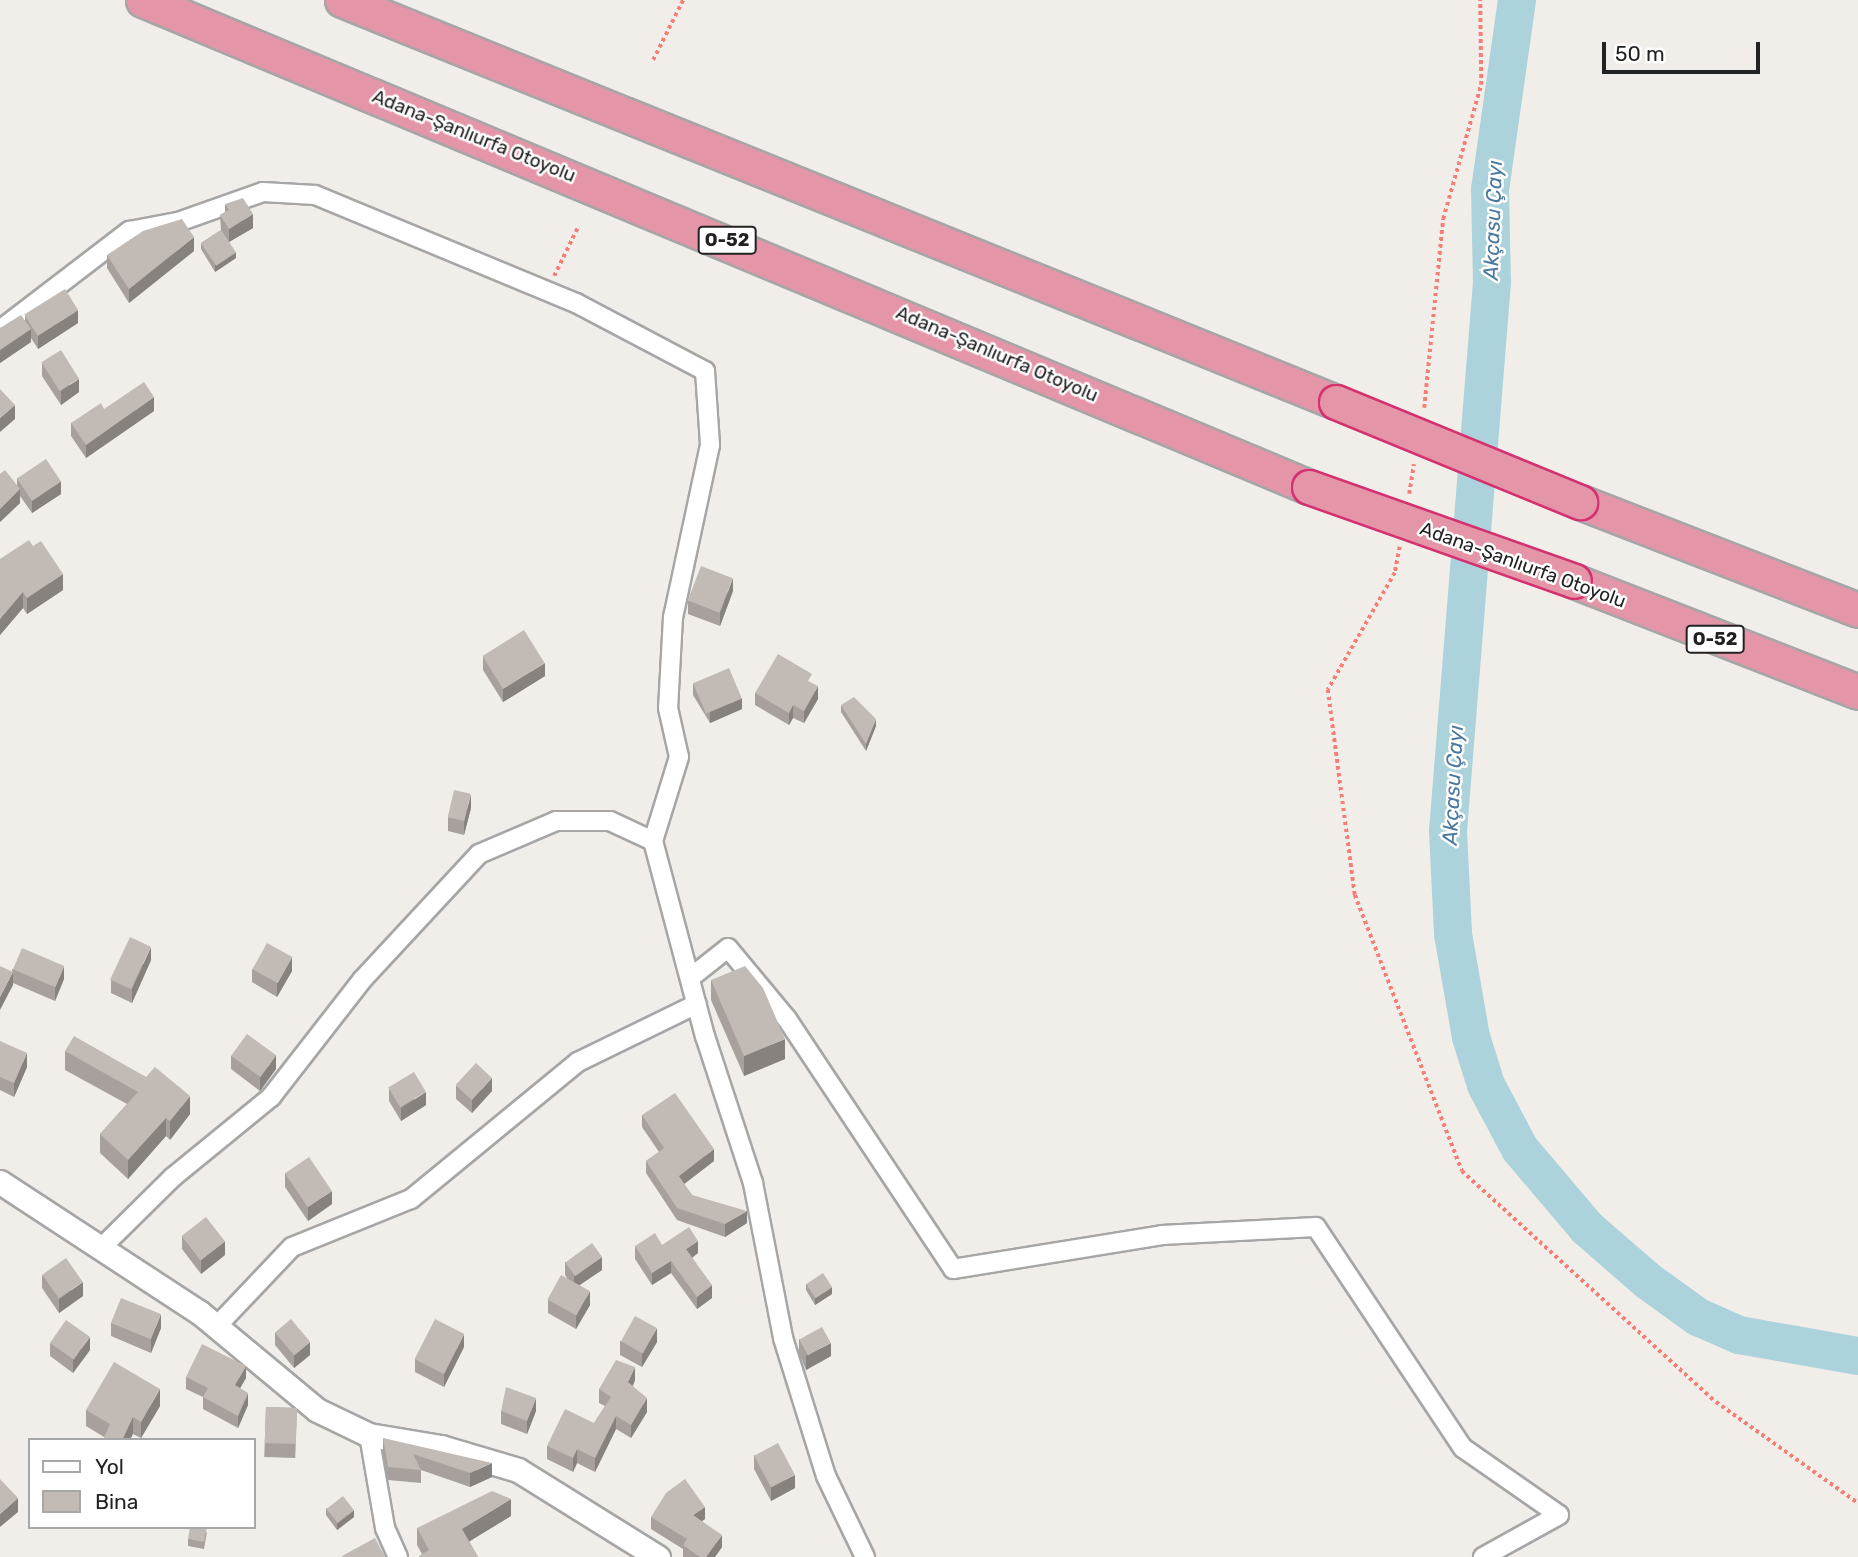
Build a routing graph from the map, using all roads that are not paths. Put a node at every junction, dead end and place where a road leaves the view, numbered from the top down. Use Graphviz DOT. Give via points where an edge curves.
graph roads {
  1 [pos="143,0"];
  2 [pos="342,0"];
  3 [pos="0,330"];
  4 [pos="1858,610"];
  5 [pos="1858,692"];
  6 [pos="653,841"];
  7 [pos="690,978"];
  8 [pos="697,1004"];
  9 [pos="0,1182"];
  10 [pos="101,1248"];
  11 [pos="216,1327"];
  12 [pos="369,1435"];
  13 [pos="398,1557"];
  14 [pos="658,1557"];
  15 [pos="864,1557"];
  16 [pos="1483,1557"];
  1 -- 5 [label="highway, Adana-Şanlıurfa Otoyolu / O-52, bridge" via="1309,487 1574,581"];
  2 -- 4 [label="highway, bridge" via="1580,502"];
  3 -- 6 [label="street" via="129,231 178,222 263,192 315,195 547,290 705,371 710,386 710,445 673,617 668,708 679,757"];
  6 -- 7 [label="street"];
  6 -- 10 [label="street" via="610,821 556,821 479,854 362,980 271,1097 173,1177"];
  7 -- 8 [label="street"];
  7 -- 16 [label="street" via="728,948 787,1019 953,1269 1162,1235 1315,1227 1463,1448 1559,1515"];
  8 -- 11 [label="street" via="578,1062 411,1199 292,1247"];
  8 -- 15 [label="street" via="754,1183 783,1338 826,1476"];
  9 -- 10 [label="street"];
  10 -- 11 [label="street"];
  11 -- 12 [label="street" via="317,1410"];
  12 -- 13 [label="street" via="385,1528"];
  12 -- 14 [label="street" via="441,1447 518,1470"];
}
